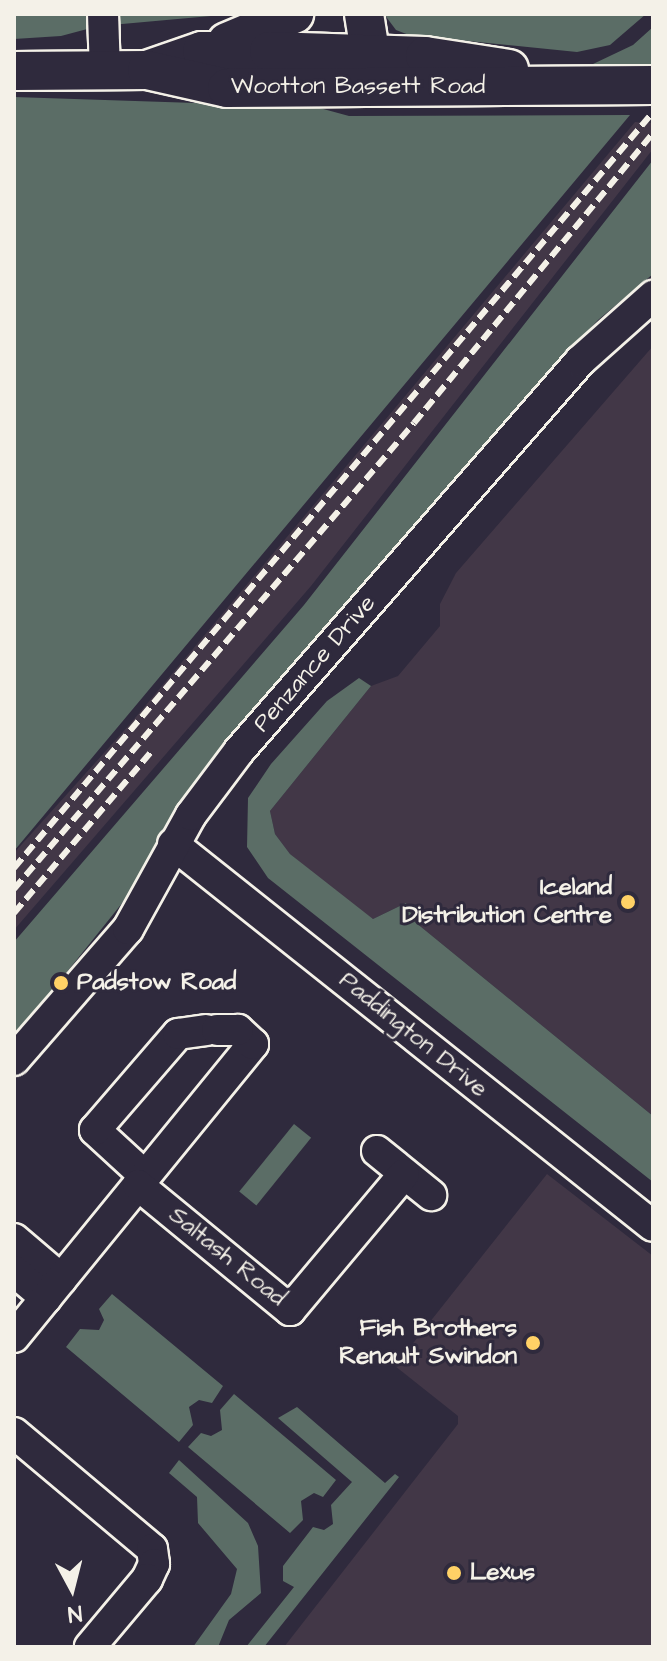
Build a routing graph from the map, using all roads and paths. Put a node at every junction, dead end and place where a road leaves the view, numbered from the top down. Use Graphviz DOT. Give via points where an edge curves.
graph roads {
  1 [pos="103,14"];
  2 [pos="294,14"];
  3 [pos="339,14"];
  4 [pos="364,14"];
  5 [pos="202,51"];
  6 [pos="147,70"];
  7 [pos="359,70"];
  8 [pos="14,71"];
  9 [pos="105,71"];
  10 [pos="653,85"];
  11 [pos="653,296"];
  12 [pos="173,844"];
  13 [pos="14,1060"];
  14 [pos="377,1151"];
  15 [pos="404,1174"];
  16 [pos="142,1180"];
  17 [pos="431,1195"];
  18 [pos="653,1226"];
  19 [pos="14,1239"];
  20 [pos="14,1271"];
  21 [pos="54,1289"];
  22 [pos="14,1337"];
  23 [pos="14,1433"];
  24 [pos="90,1647"];
  1 -- 9 [label="street"];
  2 -- 5 [label="main road"];
  3 -- 7 [label="main road"];
  4 -- 7 [label="main road"];
  5 -- 6 [label="main road, Wootton Bassett Road"];
  5 -- 7 [label="main road, Wootton Bassett Road"];
  6 -- 7 [label="main road, Wootton Bassett Road" via="227,88"];
  6 -- 9 [label="main road, Wootton Bassett Road"];
  7 -- 10 [label="main road, Wootton Bassett Road"];
  8 -- 9 [label="main road, Wootton Bassett Road"];
  11 -- 12 [label="street, Penzance Drive" via="580,361 222,771"];
  12 -- 13 [label="street, Penzance Drive" via="128,929"];
  12 -- 18 [label="street, Paddington Drive"];
  14 -- 15 [label="street"];
  15 -- 16 [label="street, Saltash Road" via="290,1310"];
  15 -- 17 [label="street"];
  16 -- 16 [label="street, Saltash Road" via="253,1044 238,1030 178,1034 95,1130"];
  16 -- 21 [label="street, Saltash Road"];
  19 -- 21 [label="street"];
  20 -- 21 [label="street"];
  21 -- 22 [label="street"];
  23 -- 24 [label="street" via="152,1549 154,1564 147,1579"];
}
